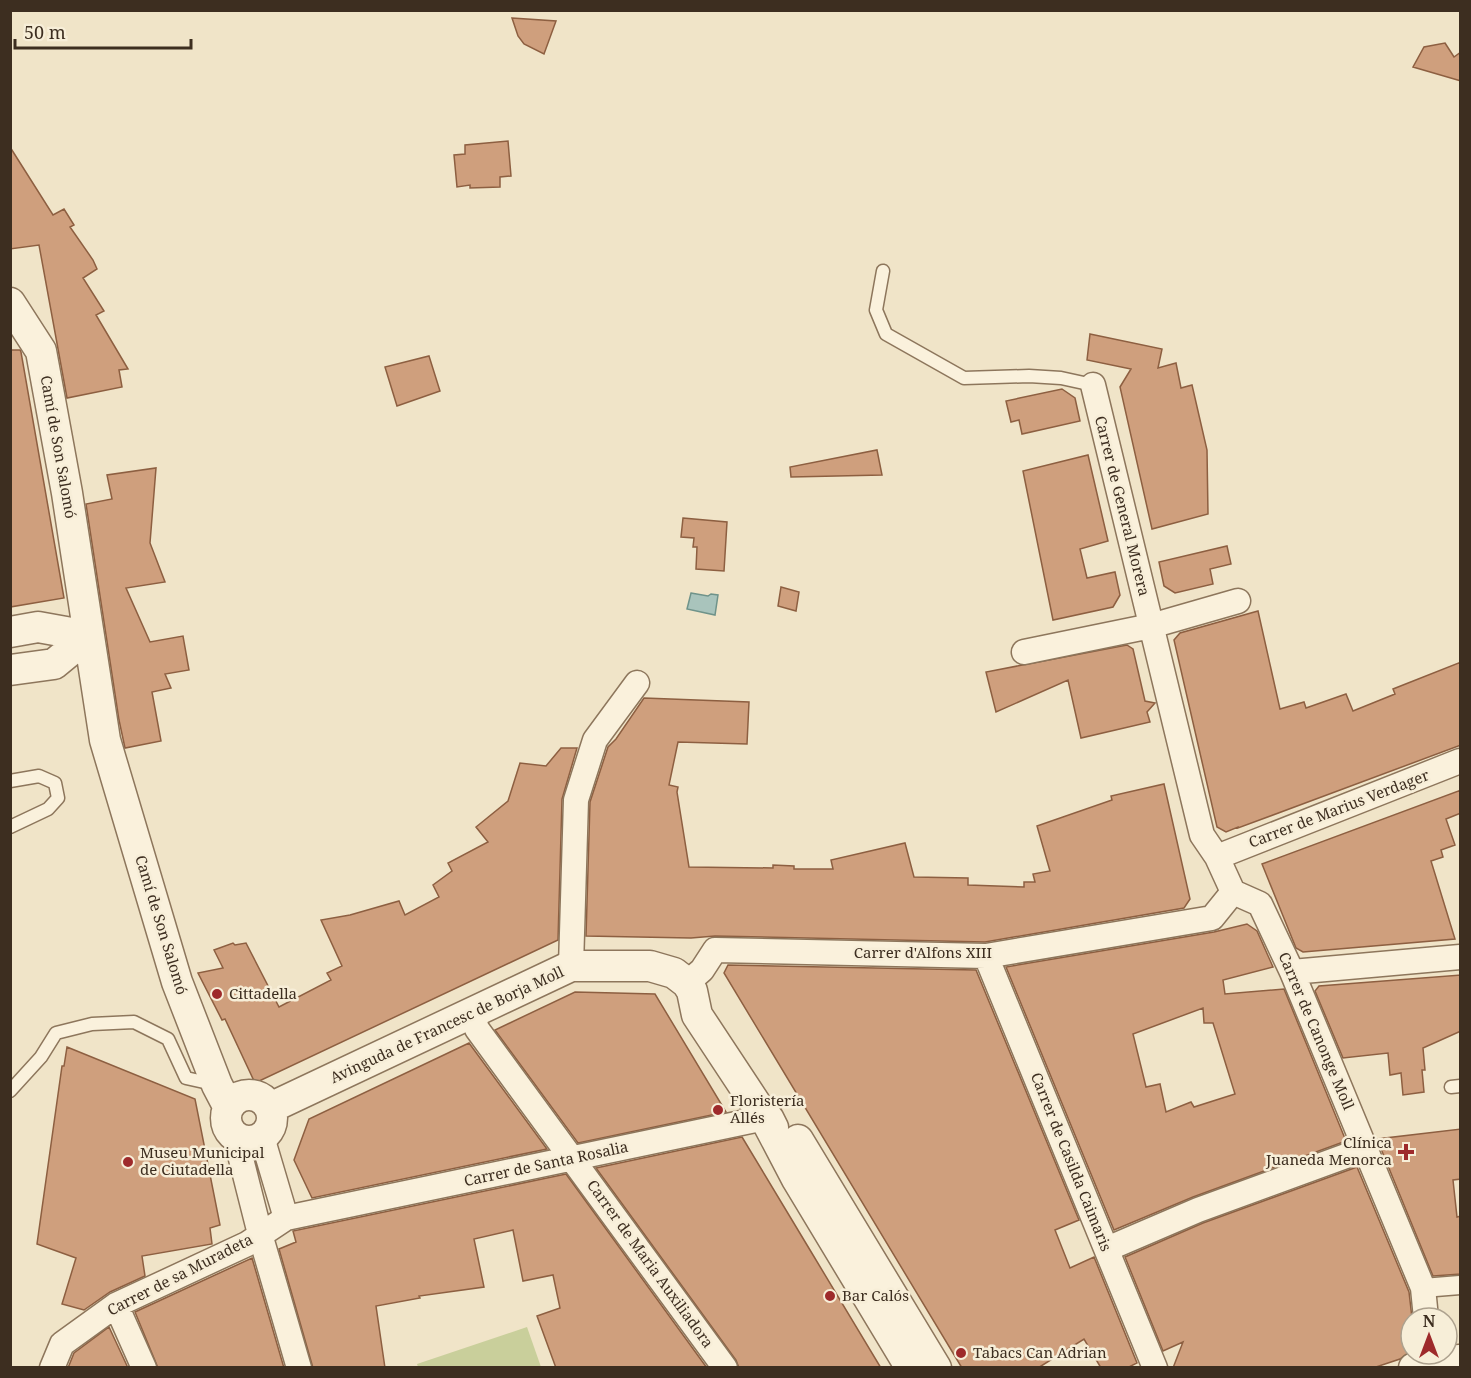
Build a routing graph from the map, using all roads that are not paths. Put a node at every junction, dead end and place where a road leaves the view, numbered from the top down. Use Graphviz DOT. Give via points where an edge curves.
graph roads {
  1 [pos="883,271"];
  2 [pos="10,303"];
  3 [pos="1093,385"];
  4 [pos="1238,601"];
  5 [pos="1151,626"];
  6 [pos="10,632"];
  7 [pos="88,636"];
  8 [pos="1024,652"];
  9 [pos="54,664"];
  10 [pos="10,670"];
  11 [pos="637,682"];
  12 [pos="103,732"];
  13 [pos="1461,761"];
  14 [pos="10,781"];
  15 [pos="10,826"];
  16 [pos="1217,856"];
  17 [pos="1233,892"];
  18 [pos="986,956"];
  19 [pos="1461,957"];
  20 [pos="571,966"];
  21 [pos="1293,972"];
  22 [pos="689,987"];
  23 [pos="472,1013"];
  24 [pos="10,1091"];
  25 [pos="222,1095"];
  26 [pos="270,1108"];
  27 [pos="765,1118"];
  28 [pos="249,1138"];
  29 [pos="1365,1149"];
  30 [pos="571,1159"];
  31 [pos="812,1163"];
  32 [pos="286,1218"];
  33 [pos="260,1233"];
  34 [pos="1107,1249"];
  35 [pos="1461,1285"];
  36 [pos="1423,1288"];
  37 [pos="116,1305"];
  38 [pos="1425,1306"];
  39 [pos="52,1368"];
  40 [pos="144,1368"];
  41 [pos="299,1368"];
  42 [pos="725,1368"];
  43 [pos="911,1368"];
  44 [pos="936,1368"];
  45 [pos="1155,1368"];
  1 -- 3 [label="lane" via="876,309 886,334 964,378 1050,377"];
  2 -- 7 [label="street, Camí de Son Salomó" via="41,351"];
  3 -- 5 [label="street, Carrer de General Morera"];
  4 -- 5 [label="street"];
  5 -- 8 [label="street"];
  5 -- 16 [label="street, Carrer de General Morera" via="1202,835"];
  6 -- 7 [label="street" via="38,627"];
  7 -- 9 [label="street"];
  7 -- 12 [label="street, Camí de Son Salomó"];
  9 -- 10 [label="street"];
  9 -- 12 [label="street" via="71,674"];
  11 -- 20 [label="street" via="595,740 576,800"];
  12 -- 25 [label="street, Camí de Son Salomó" via="177,982"];
  13 -- 16 [label="street, Carrer de Marius Verdager"];
  14 -- 15 [label="lane" via="39,776 55,783 58,798 48,809"];
  16 -- 17 [label="street"];
  17 -- 18 [label="street, Carrer d'Alfons XIII" via="1212,918"];
  17 -- 21 [label="street, Carrer de Canonge Moll" via="1260,904"];
  18 -- 22 [label="street, Carrer d'Alfons XIII" via="715,950"];
  18 -- 34 [label="street, Carrer de Casilda Caimaris"];
  19 -- 21 [label="street"];
  20 -- 22 [label="street, Avinguda de Francesc de Borja Moll" via="650,966 674,973"];
  20 -- 23 [label="street, Avinguda de Francesc de Borja Moll"];
  21 -- 29 [label="street, Carrer de Canonge Moll"];
  22 -- 27 [label="street" via="697,1015"];
  22 -- 31 [label="street, Avinguda de Francesc de Borja Moll" via="712,1001"];
  23 -- 26 [label="street, Avinguda de Francesc de Borja Moll"];
  23 -- 30 [label="street, Carrer de Maria Auxiliadora" via="477,1029"];
  24 -- 25 [label="lane" via="41,1057 56,1033 92,1024 134,1022 168,1039 186,1078"];
  25 -- 26 [label="street" via="235,1099 259,1097"];
  25 -- 28 [label="street, Camí de Son Salomó" via="228,1129"];
  26 -- 28 [label="street" via="271,1124"];
  27 -- 30 [label="street, Carrer de Santa Rosalia"];
  27 -- 31 [label="street" via="771,1117 793,1158"];
  27 -- 43 [label="street" via="797,1179"];
  28 -- 32 [label="street"];
  28 -- 33 [label="street"];
  29 -- 34 [label="street" via="1230,1198"];
  29 -- 36 [label="street, Carrer de Canonge Moll"];
  30 -- 32 [label="street, Carrer de Santa Rosalia"];
  30 -- 42 [label="street, Carrer de Maria Auxiliadora"];
  31 -- 44 [label="street, Avinguda de Francesc de Borja Moll"];
  32 -- 33 [label="street, Carrer de Santa Rosalia"];
  33 -- 37 [label="street, Carrer de sa Muradeta" via="247,1244"];
  33 -- 41 [label="street"];
  34 -- 45 [label="street, Carrer de Casilda Caimaris"];
  35 -- 36 [label="street"];
  36 -- 38 [label="street, Carrer de Canonge Moll"];
  37 -- 39 [label="street, Carrer de sa Muradeta" via="62,1344"];
  37 -- 40 [label="street"];
}
